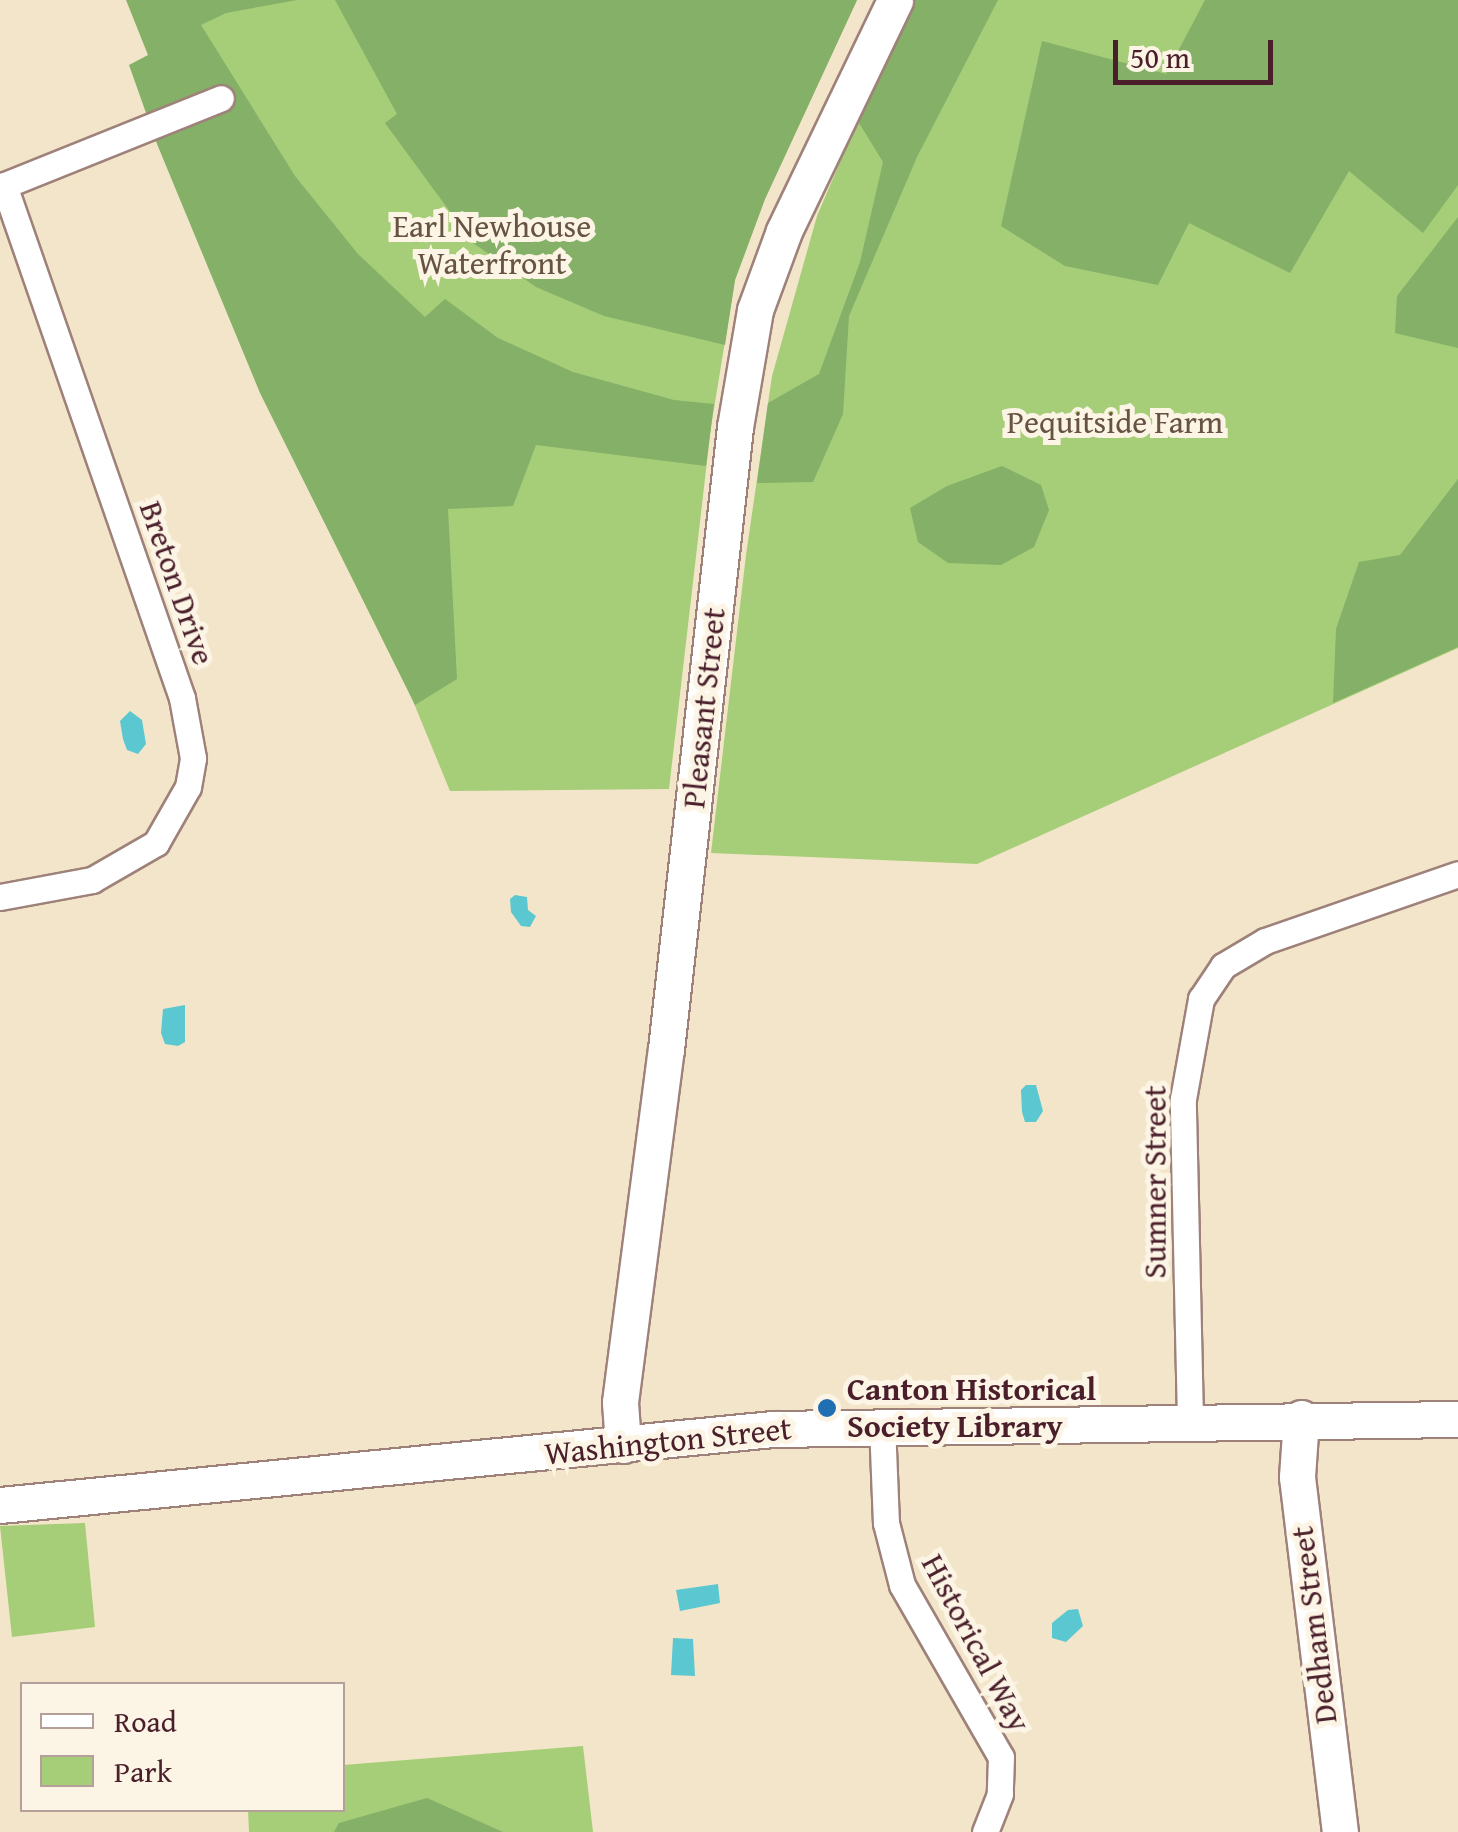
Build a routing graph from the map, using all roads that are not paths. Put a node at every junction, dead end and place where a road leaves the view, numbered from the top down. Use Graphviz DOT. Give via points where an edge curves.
graph roads {
  1 [pos="895,0"];
  2 [pos="221,98"];
  3 [pos="2,186"];
  4 [pos="1458,874"];
  5 [pos="0,898"];
  6 [pos="1301,1418"];
  7 [pos="1458,1419"];
  8 [pos="1190,1420"];
  9 [pos="882,1424"];
  10 [pos="623,1445"];
  11 [pos="0,1504"];
  12 [pos="986,1832"];
  13 [pos="1340,1832"];
  1 -- 10 [label="main road, Pleasant Street" via="784,231 755,310 735,427 620,1402"];
  2 -- 3 [label="street"];
  3 -- 5 [label="street, Breton Drive" via="182,698 193,758 188,788 156,843 92,880"];
  4 -- 8 [label="street, Sumner Street" via="1264,942 1223,966 1201,999 1183,1099"];
  6 -- 7 [label="main road, Washington Street"];
  6 -- 8 [label="main road, Washington Street"];
  6 -- 13 [label="main road, Dedham Street" via="1297,1477"];
  8 -- 9 [label="main road, Washington Street"];
  9 -- 10 [label="main road, Washington Street"];
  9 -- 12 [label="street, Historical Way" via="886,1523 902,1586 1001,1758 1000,1794"];
  10 -- 11 [label="main road, Washington Street"];
}
